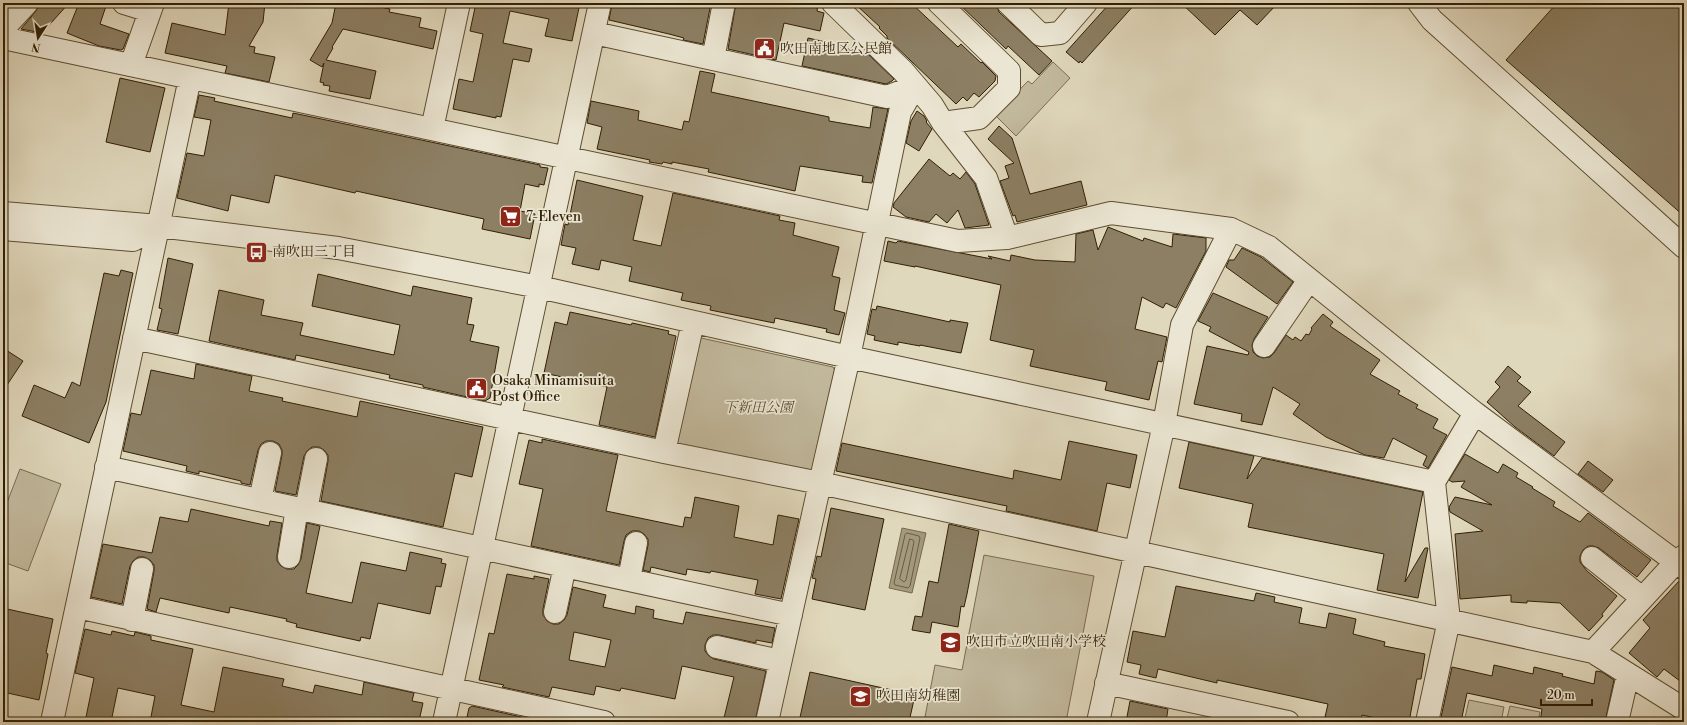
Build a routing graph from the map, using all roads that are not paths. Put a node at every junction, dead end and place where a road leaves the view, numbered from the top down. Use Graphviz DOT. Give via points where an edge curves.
graph roads {
  1 [pos="27,3"];
  2 [pos="124,3"];
  3 [pos="600,3"];
  4 [pos="724,3"];
  5 [pos="834,3"];
  6 [pos="939,3"];
  7 [pos="1008,3"];
  8 [pos="1086,3"];
  9 [pos="1419,3"];
  10 [pos="456,4"];
  11 [pos="152,7"];
  12 [pos="3,29"];
  13 [pos="594,33"];
  14 [pos="3,38"];
  15 [pos="713,59"];
  16 [pos="132,65"];
  17 [pos="190,78"];
  18 [pos="915,86"];
  19 [pos="944,123"];
  20 [pos="432,129"];
  21 [pos="567,157"];
  22 [pos="3,199"];
  23 [pos="3,213"];
  24 [pos="877,224"];
  25 [pos="158,226"];
  26 [pos="3,229"];
  27 [pos="1231,229"];
  28 [pos="1007,238"];
  29 [pos="1684,247"];
  30 [pos="1309,280"];
  31 [pos="539,287"];
  32 [pos="693,322"];
  33 [pos="134,338"];
  34 [pos="1264,346"];
  35 [pos="849,357"];
  36 [pos="1475,413"];
  37 [pos="508,419"];
  38 [pos="1164,424"];
  39 [pos="664,452"];
  40 [pos="270,453"];
  41 [pos="316,459"];
  42 [pos="106,467"];
  43 [pos="1434,482"];
  44 [pos="820,483"];
  45 [pos="260,500"];
  46 [pos="302,509"];
  47 [pos="636,543"];
  48 [pos="480,549"];
  49 [pos="1136,553"];
  50 [pos="289,557"];
  51 [pos="1592,558"];
  52 [pos="1681,562"];
  53 [pos="565,566"];
  54 [pos="142,569"];
  55 [pos="629,579"];
  56 [pos="1642,598"];
  57 [pos="77,607"];
  58 [pos="555,612"];
  59 [pos="791,615"];
  60 [pos="132,620"];
  61 [pos="1449,620"];
  62 [pos="717,646"];
  63 [pos="1593,652"];
  64 [pos="780,661"];
  65 [pos="1628,674"];
  66 [pos="1106,684"];
  67 [pos="450,689"];
  68 [pos="1684,709"];
  69 [pos="52,722"];
  70 [pos="444,722"];
  71 [pos="604,722"];
  72 [pos="767,722"];
  73 [pos="1098,722"];
  74 [pos="1288,722"];
  75 [pos="1427,722"];
  76 [pos="1617,722"];
  1 -- 12 [label="street"];
  2 -- 11 [label="street"];
  3 -- 13 [label="street"];
  4 -- 15 [label="street"];
  5 -- 18 [label="street"];
  6 -- 19 [label="street" via="1009,71 1009,88 979,118"];
  7 -- 8 [label="street" via="1041,35 1060,33"];
  9 -- 29 [label="street" via="1432,20"];
  10 -- 20 [label="street"];
  11 -- 16 [label="street"];
  13 -- 15 [label="street"];
  13 -- 21 [label="street"];
  14 -- 16 [label="street"];
  15 -- 18 [label="street" via="887,97"];
  16 -- 17 [label="street"];
  17 -- 20 [label="street"];
  17 -- 25 [label="street"];
  18 -- 19 [label="street"];
  18 -- 24 [label="street" via="900,112"];
  19 -- 28 [label="street" via="986,178"];
  20 -- 21 [label="street"];
  21 -- 24 [label="street"];
  21 -- 31 [label="street"];
  22 -- 25 [label="street" via="137,212"];
  23 -- 25 [label="street"];
  24 -- 28 [label="street" via="958,241"];
  24 -- 35 [label="street"];
  25 -- 26 [label="street" via="133,240"];
  25 -- 31 [label="street" via="338,248"];
  25 -- 33 [label="street"];
  27 -- 28 [label="street" via="1111,213"];
  27 -- 30 [label="street" via="1269,247"];
  27 -- 38 [label="street" via="1182,325"];
  30 -- 34 [label="street"];
  30 -- 36 [label="street"];
  31 -- 32 [label="street"];
  31 -- 37 [label="street"];
  32 -- 35 [label="street"];
  32 -- 39 [label="street"];
  33 -- 37 [label="street"];
  33 -- 42 [label="street"];
  35 -- 38 [label="street"];
  35 -- 44 [label="street"];
  36 -- 43 [label="street"];
  36 -- 52 [label="street"];
  37 -- 39 [label="street"];
  37 -- 48 [label="street"];
  38 -- 43 [label="street"];
  38 -- 49 [label="street"];
  39 -- 44 [label="street"];
  40 -- 45 [label="street"];
  41 -- 46 [label="street"];
  42 -- 45 [label="street"];
  42 -- 57 [label="street"];
  43 -- 61 [label="street"];
  44 -- 49 [label="street"];
  44 -- 59 [label="street"];
  45 -- 46 [label="street"];
  46 -- 48 [label="street"];
  46 -- 50 [label="street"];
  47 -- 55 [label="street"];
  48 -- 53 [label="street"];
  48 -- 67 [label="street"];
  49 -- 61 [label="street"];
  49 -- 66 [label="street"];
  51 -- 56 [label="street"];
  52 -- 56 [label="street"];
  53 -- 55 [label="street"];
  53 -- 58 [label="street"];
  54 -- 60 [label="street"];
  55 -- 59 [label="street"];
  56 -- 63 [label="street"];
  57 -- 60 [label="street"];
  57 -- 69 [label="street"];
  59 -- 64 [label="street"];
  60 -- 67 [label="street"];
  61 -- 63 [label="street"];
  61 -- 75 [label="street"];
  62 -- 64 [label="street"];
  63 -- 65 [label="street"];
  64 -- 72 [label="street"];
  65 -- 68 [label="street"];
  65 -- 76 [label="street"];
  66 -- 73 [label="street"];
  66 -- 74 [label="street"];
  67 -- 70 [label="street"];
  67 -- 71 [label="street"];
}
